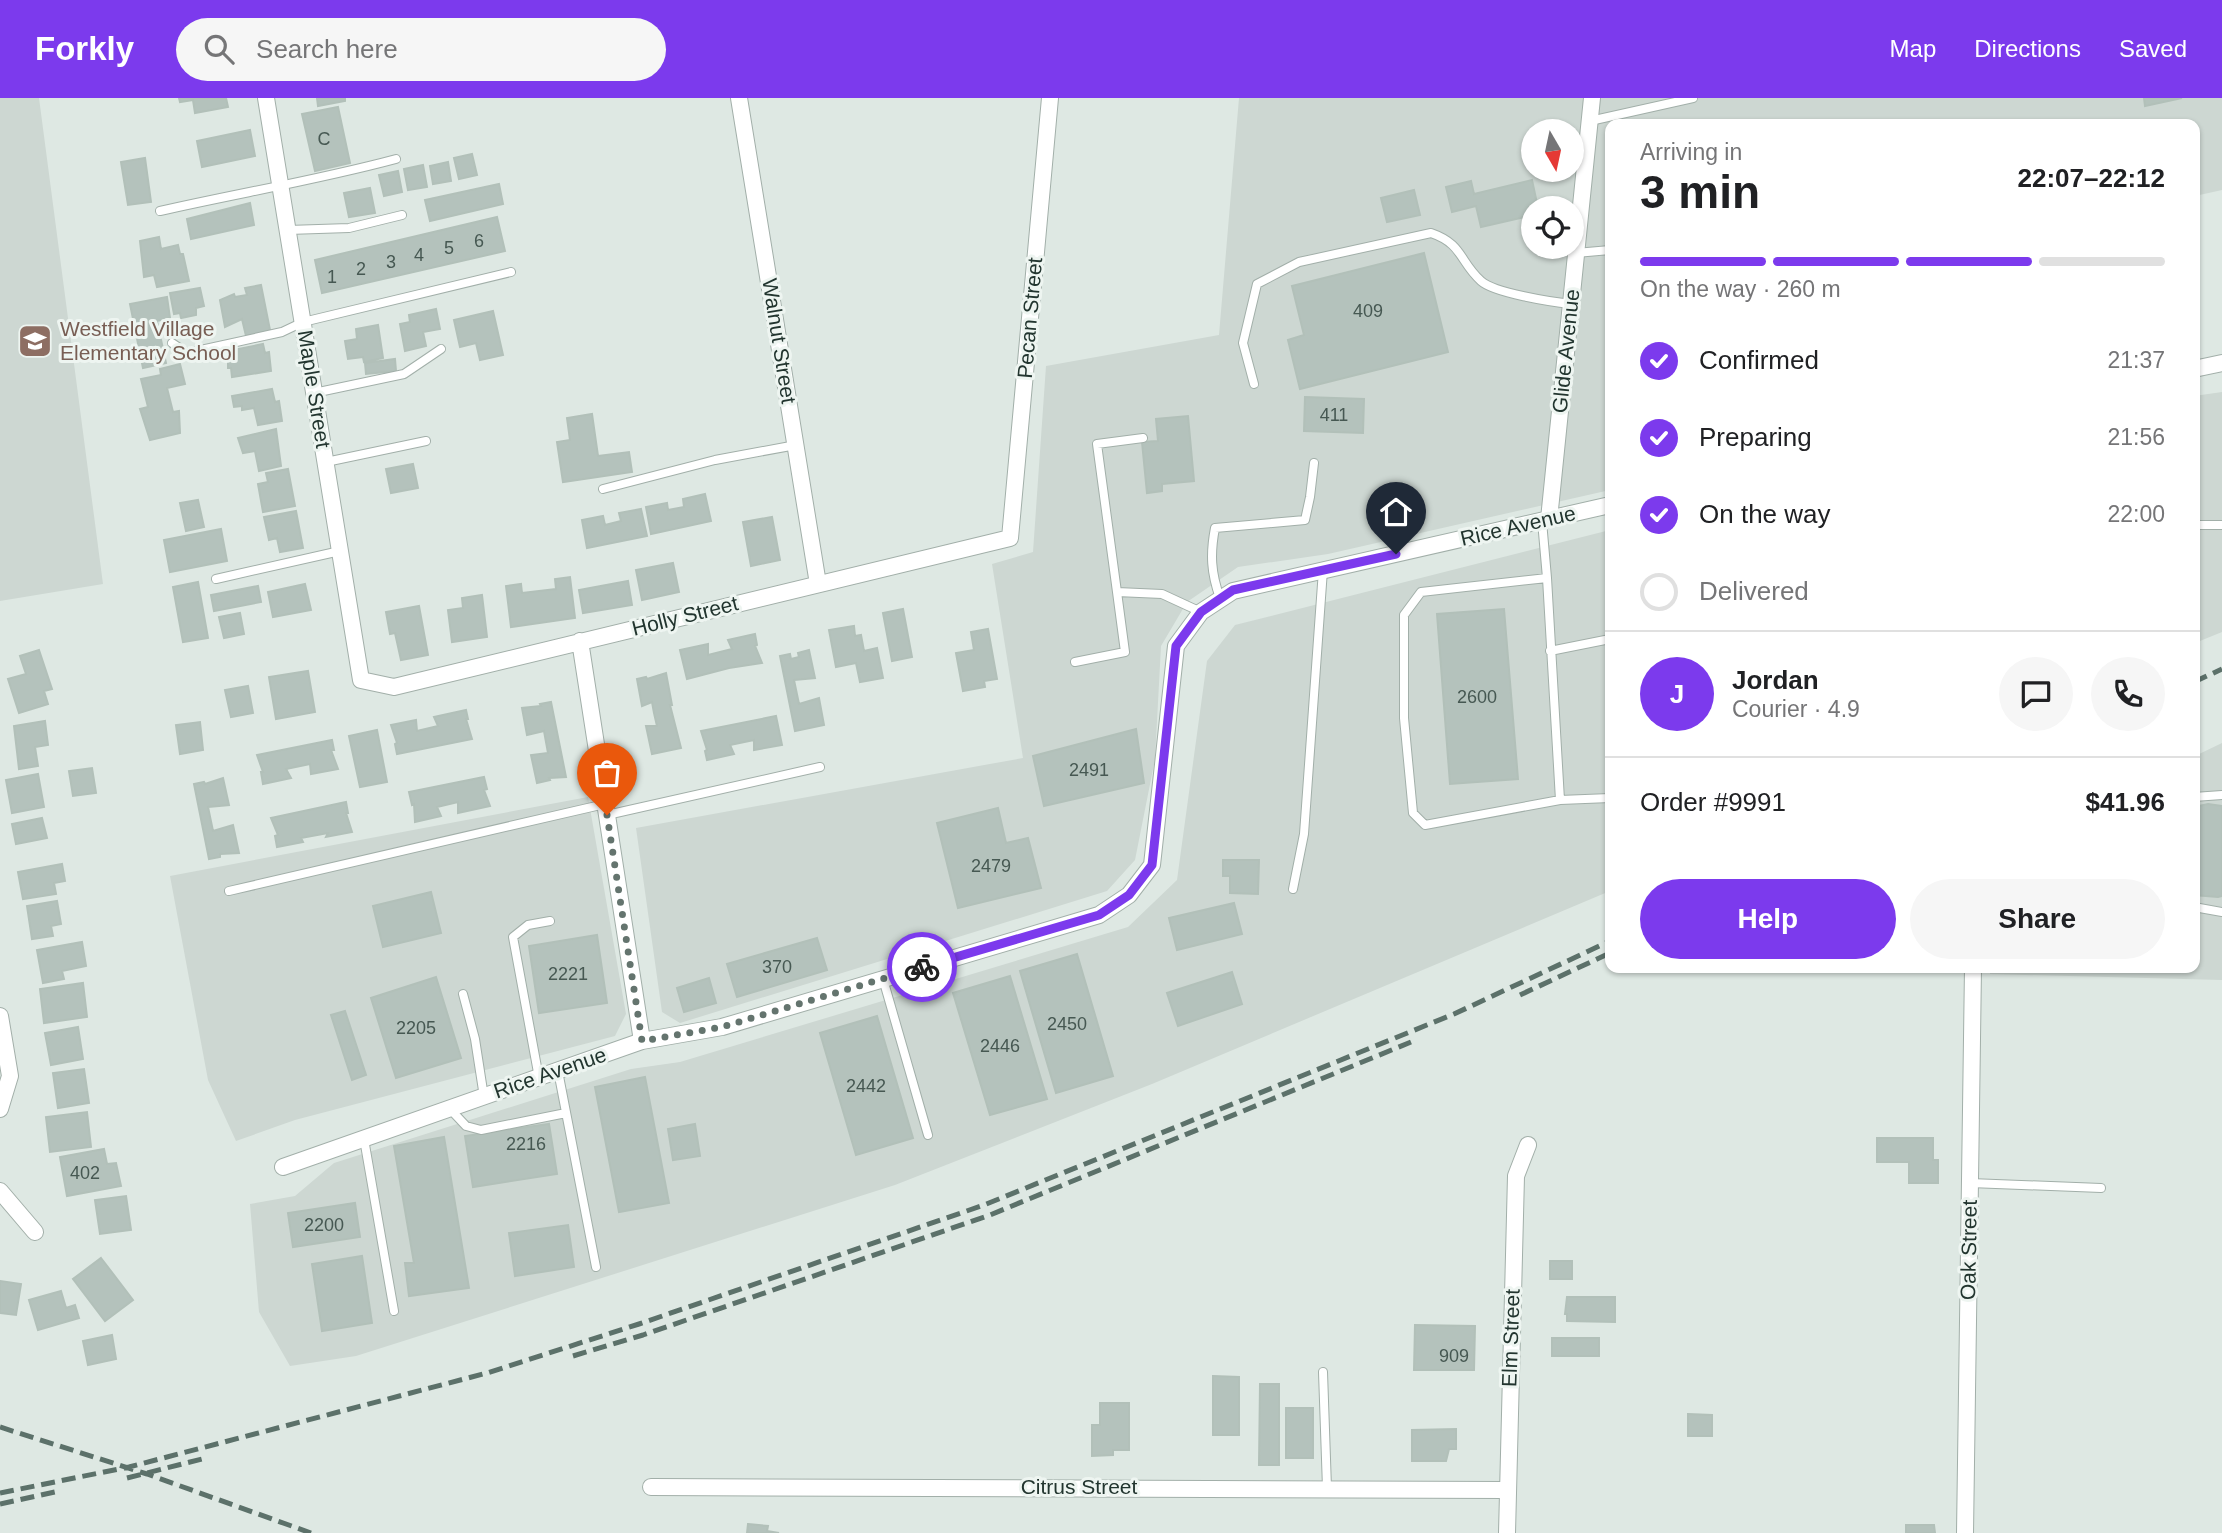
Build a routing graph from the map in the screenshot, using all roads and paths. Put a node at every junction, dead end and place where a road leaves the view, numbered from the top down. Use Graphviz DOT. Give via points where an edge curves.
graph roads {
  1 [pos="266,98"];
  2 [pos="739,98"];
  3 [pos="1050,98"];
  4 [pos="1592,98"];
  5 [pos="1693,98"];
  6 [pos="1590,121"];
  7 [pos="396,159"];
  8 [pos="280,186"];
  9 [pos="1582,196"];
  10 [pos="160,211"];
  11 [pos="402,215"];
  12 [pos="288,230"];
  13 [pos="1605,250"];
  14 [pos="1584,252"];
  15 [pos="1575,259"];
  16 [pos="511,272"];
  17 [pos="1571,304"];
  18 [pos="303,322"];
  19 [pos="172,343"];
  20 [pos="441,349"];
  21 [pos="2222,363"];
  22 [pos="2200,368"];
  23 [pos="1254,384"];
  24 [pos="314,393"];
  25 [pos="1143,438"];
  26 [pos="426,441"];
  27 [pos="796,444"];
  28 [pos="326,462"];
  29 [pos="1314,463"];
  30 [pos="603,489"];
  31 [pos="1605,506"];
  32 [pos="1546,520"];
  33 [pos="2200,525"];
  34 [pos="2222,525"];
  35 [pos="1010,538"];
  36 [pos="340,551"];
  37 [pos="1323,570"];
  38 [pos="1548,578"];
  39 [pos="216,579"];
  40 [pos="818,583"];
  41 [pos="1117,592"];
  42 [pos="1220,598"];
  43 [pos="1201,612"];
  44 [pos="1605,640"];
  45 [pos="580,641"];
  46 [pos="1550,651"];
  47 [pos="1075,662"];
  48 [pos="361,680"];
  49 [pos="820,767"];
  50 [pos="2222,795"];
  51 [pos="1605,797"];
  52 [pos="2200,797"];
  53 [pos="1560,800"];
  54 [pos="606,810"];
  55 [pos="1293,890"];
  56 [pos="229,891"];
  57 [pos="2200,908"];
  58 [pos="2222,912"];
  59 [pos="550,921"];
  60 [pos="1973,973"];
  61 [pos="883,979"];
  62 [pos="463,994"];
  63 [pos="0,1016"];
  64 [pos="642,1041"];
  65 [pos="558,1071"];
  66 [pos="539,1077"];
  67 [pos="484,1097"];
  68 [pos="0,1109"];
  69 [pos="450,1109"];
  70 [pos="566,1113"];
  71 [pos="928,1135"];
  72 [pos="364,1139"];
  73 [pos="1528,1145"];
  74 [pos="283,1167"];
  75 [pos="1970,1183"];
  76 [pos="2101,1188"];
  77 [pos="0,1191"];
  78 [pos="35,1232"];
  79 [pos="596,1267"];
  80 [pos="394,1311"];
  81 [pos="1323,1372"];
  82 [pos="651,1487"];
  83 [pos="1327,1488"];
  84 [pos="1507,1490"];
  85 [pos="1507,1533"];
  86 [pos="1965,1533"];
  1 -- 8 [label="street, Maple Street"];
  2 -- 27 [label="street, Walnut Street"];
  3 -- 35 [label="street, Pecan Street"];
  4 -- 6 [label="street, Glide Avenue"];
  5 -- 6 [label="lane"];
  6 -- 9 [label="street, Glide Avenue"];
  7 -- 8 [label="lane"];
  8 -- 10 [label="lane"];
  8 -- 12 [label="street, Maple Street"];
  11 -- 12 [label="lane" via="349,228"];
  12 -- 18 [label="street, Maple Street"];
  13 -- 14 [label="lane"];
  15 -- 17 [label="street, Glide Avenue"];
  16 -- 18 [label="lane"];
  17 -- 23 [label="lane" via="1542,301 1482,282 1450,239 1431,233 1299,262 1257,284 1243,343"];
  17 -- 32 [label="street, Glide Avenue"];
  18 -- 19 [label="lane" via="282,332 187,353"];
  18 -- 24 [label="street, Maple Street"];
  20 -- 24 [label="lane" via="404,374"];
  21 -- 22 [label="street"];
  24 -- 28 [label="street, Maple Street"];
  25 -- 41 [label="lane" via="1097,444"];
  26 -- 28 [label="lane"];
  27 -- 30 [label="lane"];
  27 -- 40 [label="street, Walnut Street"];
  28 -- 36 [label="street, Maple Street"];
  29 -- 42 [label="lane" via="1304,520 1215,528 1210,556"];
  31 -- 32 [label="street, Rice Avenue"];
  32 -- 37 [label="street, Rice Avenue"];
  32 -- 38 [label="lane"];
  33 -- 34 [label="lane"];
  35 -- 40 [label="street, Holly Street"];
  36 -- 39 [label="lane"];
  36 -- 48 [label="street, Maple Street"];
  37 -- 42 [label="street, Rice Avenue" via="1233,590"];
  37 -- 55 [label="lane" via="1304,834"];
  38 -- 46 [label="lane"];
  38 -- 53 [label="lane" via="1421,592 1404,615 1404,718 1413,813 1425,825"];
  40 -- 45 [label="street, Holly Street"];
  41 -- 43 [label="lane" via="1162,594"];
  41 -- 47 [label="lane" via="1125,653"];
  42 -- 43 [label="street, Rice Avenue"];
  43 -- 61 [label="street, Rice Avenue" via="1176,646 1152,865 1129,895 1099,915"];
  44 -- 46 [label="lane"];
  45 -- 48 [label="street, Holly Street" via="394,687"];
  45 -- 54 [label="street"];
  46 -- 53 [label="lane"];
  49 -- 54 [label="lane"];
  50 -- 52 [label="lane"];
  51 -- 53 [label="lane"];
  54 -- 56 [label="lane"];
  54 -- 64 [label="street"];
  57 -- 58 [label="lane"];
  59 -- 66 [label="lane" via="528,925 513,937"];
  60 -- 75 [label="street, Oak Street"];
  61 -- 64 [label="street, Rice Avenue" via="722,1027"];
  61 -- 71 [label="lane"];
  62 -- 67 [label="lane"];
  63 -- 68 [label="street" via="10,1076"];
  64 -- 65 [label="street, Rice Avenue"];
  65 -- 66 [label="street, Rice Avenue"];
  65 -- 70 [label="lane"];
  66 -- 67 [label="street, Rice Avenue"];
  67 -- 69 [label="street, Rice Avenue"];
  69 -- 70 [label="lane" via="466,1126 481,1130"];
  69 -- 72 [label="street, Rice Avenue"];
  70 -- 79 [label="lane"];
  72 -- 74 [label="street, Rice Avenue"];
  72 -- 80 [label="lane"];
  73 -- 84 [label="street, Elm Street" via="1516,1176"];
  75 -- 76 [label="lane"];
  75 -- 86 [label="street, Oak Street"];
  77 -- 78 [label="street"];
  81 -- 83 [label="lane"];
  82 -- 83 [label="street, Citrus Street"];
  83 -- 84 [label="street, Citrus Street"];
  84 -- 85 [label="street, Elm Street"];
}
